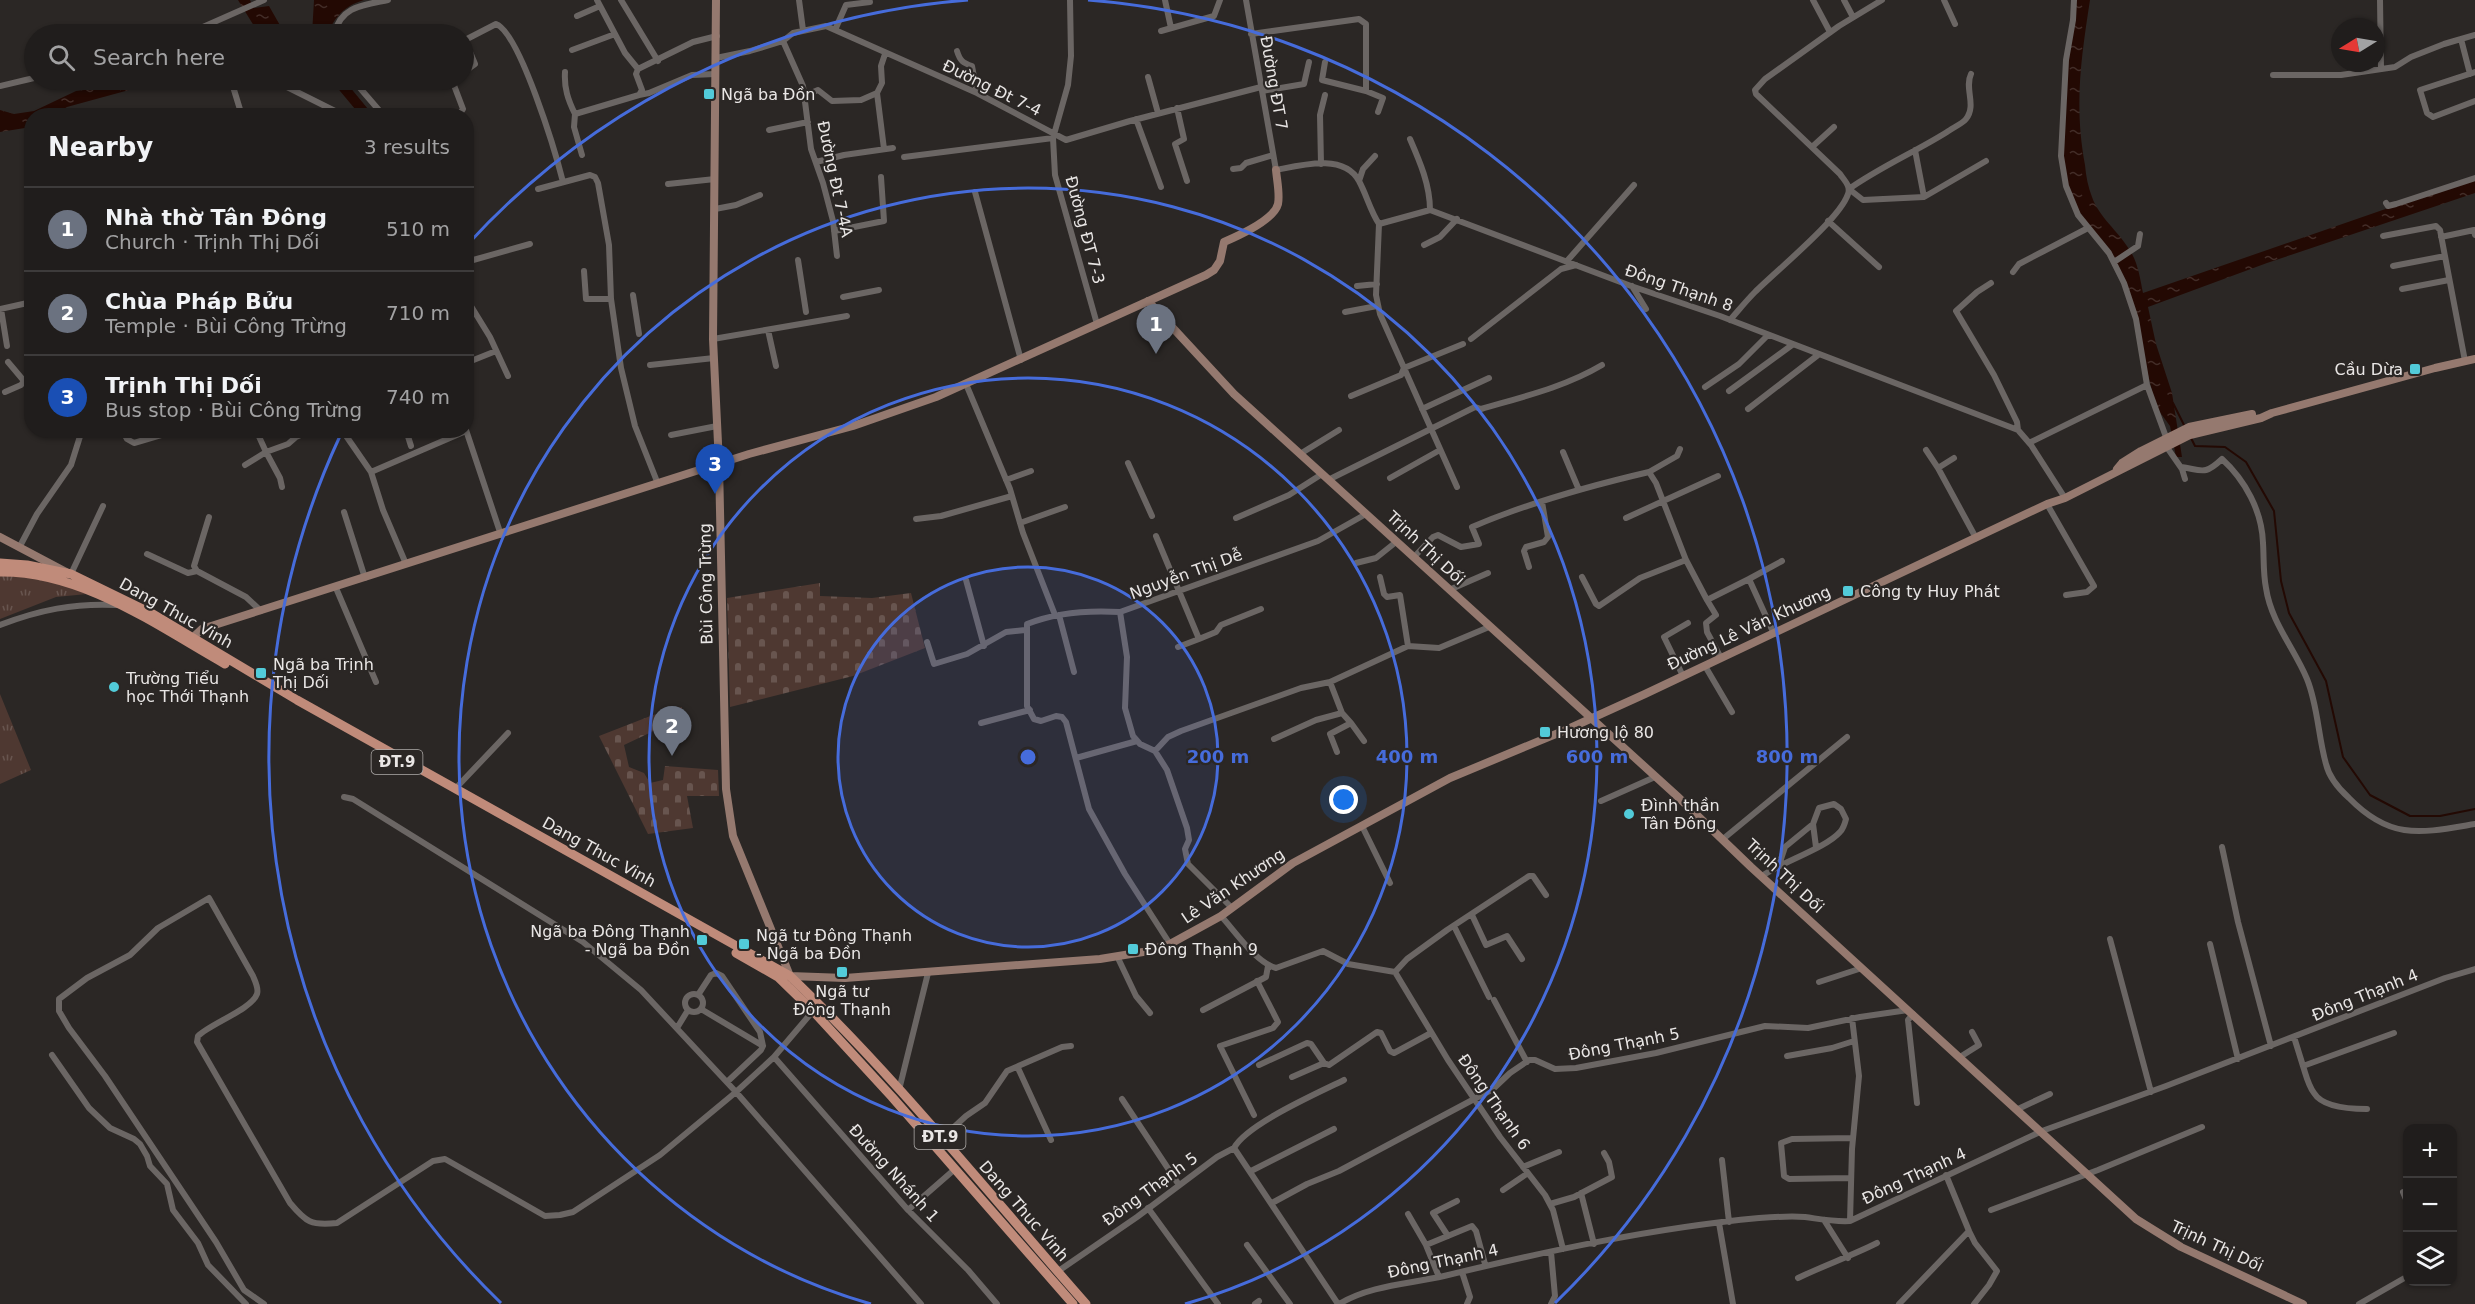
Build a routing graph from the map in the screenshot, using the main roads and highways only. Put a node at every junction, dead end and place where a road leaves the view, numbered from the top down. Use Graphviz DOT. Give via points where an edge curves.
graph roads {
  1 [pos="0,563"];
  2 [pos="0,572"];
  3 [pos="190,640"];
  4 [pos="786,979"];
  5 [pos="1073,1304"];
  6 [pos="1086,1304"];
  1 -- 3 [label="main road, Dang Thuc Vinh / ĐT.9" via="71,574 153,614"];
  2 -- 3 [label="main road, Dang Thuc Vinh / ĐT.9" via="57,580 121,605"];
  3 -- 4 [label="main road, Dang Thuc Vinh / ĐT.9"];
  3 -- 4 [label="main road, Dang Thuc Vinh / ĐT.9" via="326,724"];
  4 -- 5 [label="main road, Dang Thuc Vinh / ĐT.9"];
  4 -- 6 [label="main road, Dang Thuc Vinh / ĐT.9" via="819,1004 899,1090"];
}
